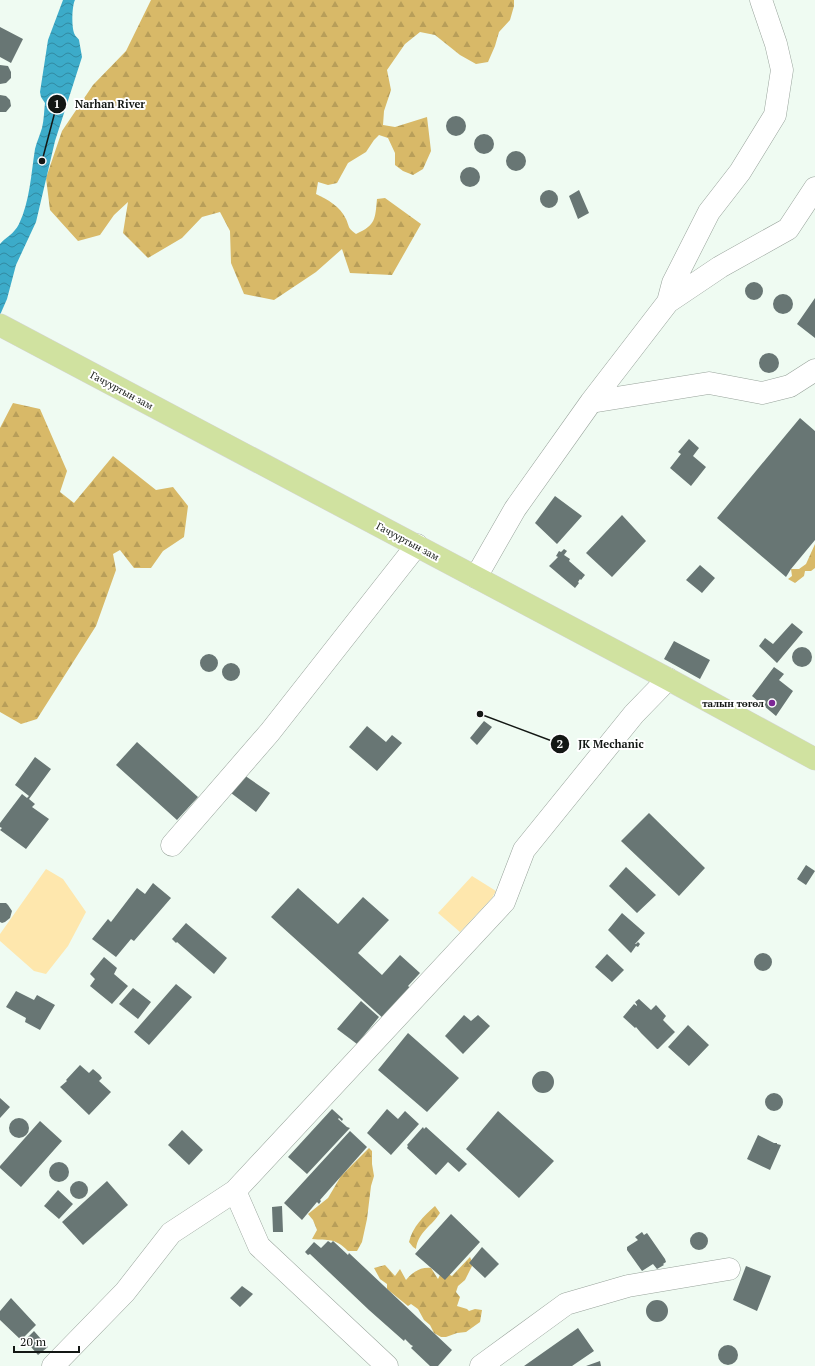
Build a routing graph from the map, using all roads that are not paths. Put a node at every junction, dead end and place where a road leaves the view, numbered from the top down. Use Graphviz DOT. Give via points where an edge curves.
graph roads {
  1 [pos="760,0"];
  2 [pos="815,188"];
  3 [pos="668,302"];
  4 [pos="0,325"];
  5 [pos="815,370"];
  6 [pos="591,402"];
  7 [pos="417,546"];
  8 [pos="476,577"];
  9 [pos="668,679"];
  10 [pos="815,759"];
  11 [pos="172,845"];
  12 [pos="235,1191"];
  13 [pos="729,1270"];
  14 [pos="53,1366"];
  15 [pos="387,1366"];
  16 [pos="481,1366"];
  1 -- 3 [label="street" via="776,44 782,70 775,115 740,172 709,212 672,283"];
  2 -- 3 [label="street" via="788,229 720,267"];
  3 -- 6 [label="street"];
  4 -- 7 [label="main road, Гачууртын зам"];
  5 -- 6 [label="street" via="790,386 762,393 709,383"];
  6 -- 8 [label="street" via="516,509"];
  7 -- 8 [label="main road, Гачууртын зам"];
  7 -- 11 [label="street" via="270,732"];
  8 -- 9 [label="main road, Гачууртын зам"];
  9 -- 10 [label="main road, Гачууртын зам"];
  9 -- 12 [label="street" via="634,714 524,850 504,902"];
  12 -- 14 [label="street" via="171,1234 125,1292"];
  12 -- 15 [label="street" via="259,1246"];
  13 -- 16 [label="street" via="628,1286 566,1304"];
}
